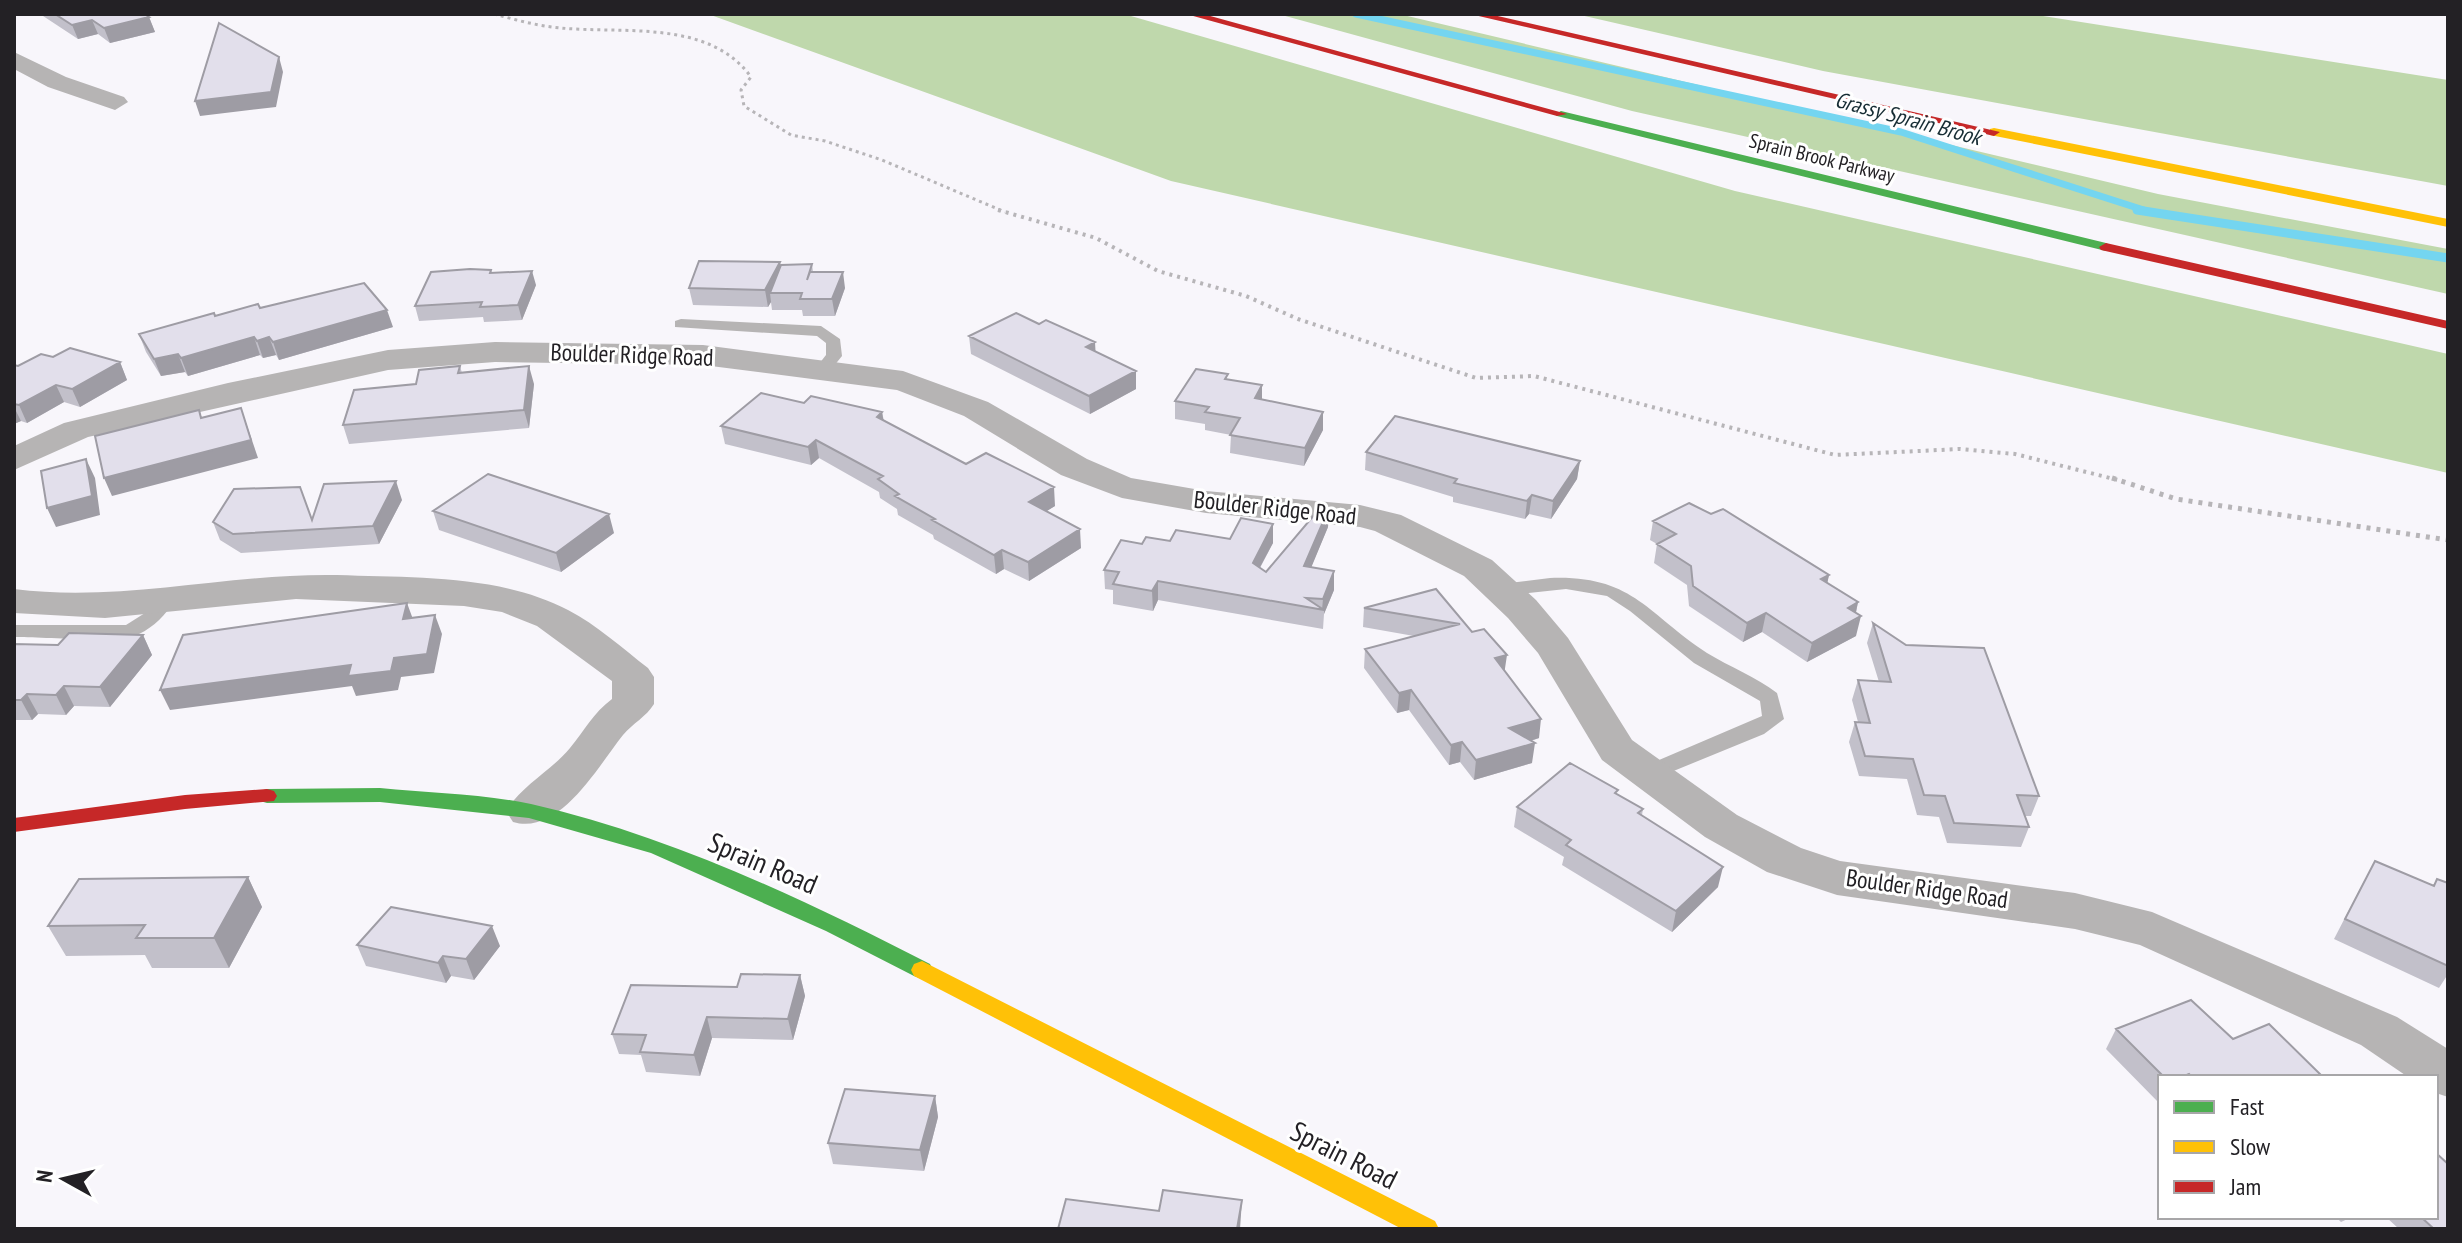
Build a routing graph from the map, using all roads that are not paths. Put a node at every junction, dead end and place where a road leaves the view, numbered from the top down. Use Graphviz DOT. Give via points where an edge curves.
graph roads {
  1 [pos="1191,14"];
  2 [pos="1475,14"];
  3 [pos="14,59"];
  4 [pos="115,102"];
  5 [pos="2448,223"];
  6 [pos="681,324"];
  7 [pos="2448,325"];
  8 [pos="823,369"];
  9 [pos="14,459"];
  10 [pos="1501,590"];
  11 [pos="14,601"];
  12 [pos="165,601"];
  13 [pos="14,631"];
  14 [pos="1646,774"];
  15 [pos="529,811"];
  16 [pos="14,825"];
  17 [pos="2448,1076"];
  18 [pos="1426,1229"];
  1 -- 7 [label="main road, Sprain Brook Parkway" via="1781,171"];
  2 -- 5 [label="main road" via="1931,119"];
  3 -- 4 [label="street" via="57,82"];
  6 -- 8 [label="lane" via="821,331 834,342 834,356"];
  8 -- 9 [label="street, Boulder Ridge Road" via="703,355 580,352 388,360 76,430"];
  8 -- 10 [label="street, Boulder Ridge Road" via="903,381 932,391 1122,487 1388,523 1478,568"];
  10 -- 14 [label="street, Boulder Ridge Road" via="1554,647 1617,750"];
  10 -- 14 [label="lane" via="1543,582 1583,583 1625,598 1701,658 1748,680 1770,698 1773,719"];
  11 -- 12 [label="street" via="75,608"];
  12 -- 13 [label="lane" via="130,631"];
  12 -- 15 [label="street" via="258,589 349,587 496,599 565,624 603,654 601,709 609,723 585,759"];
  14 -- 17 [label="street, Boulder Ridge Road" via="1734,833 1784,860 1837,878 2021,902 2152,930 2379,1031"];
  15 -- 16 [label="main road, Sprain Road" via="380,795 260,796"];
  15 -- 18 [label="main road, Sprain Road" via="658,848 834,925"];
}
